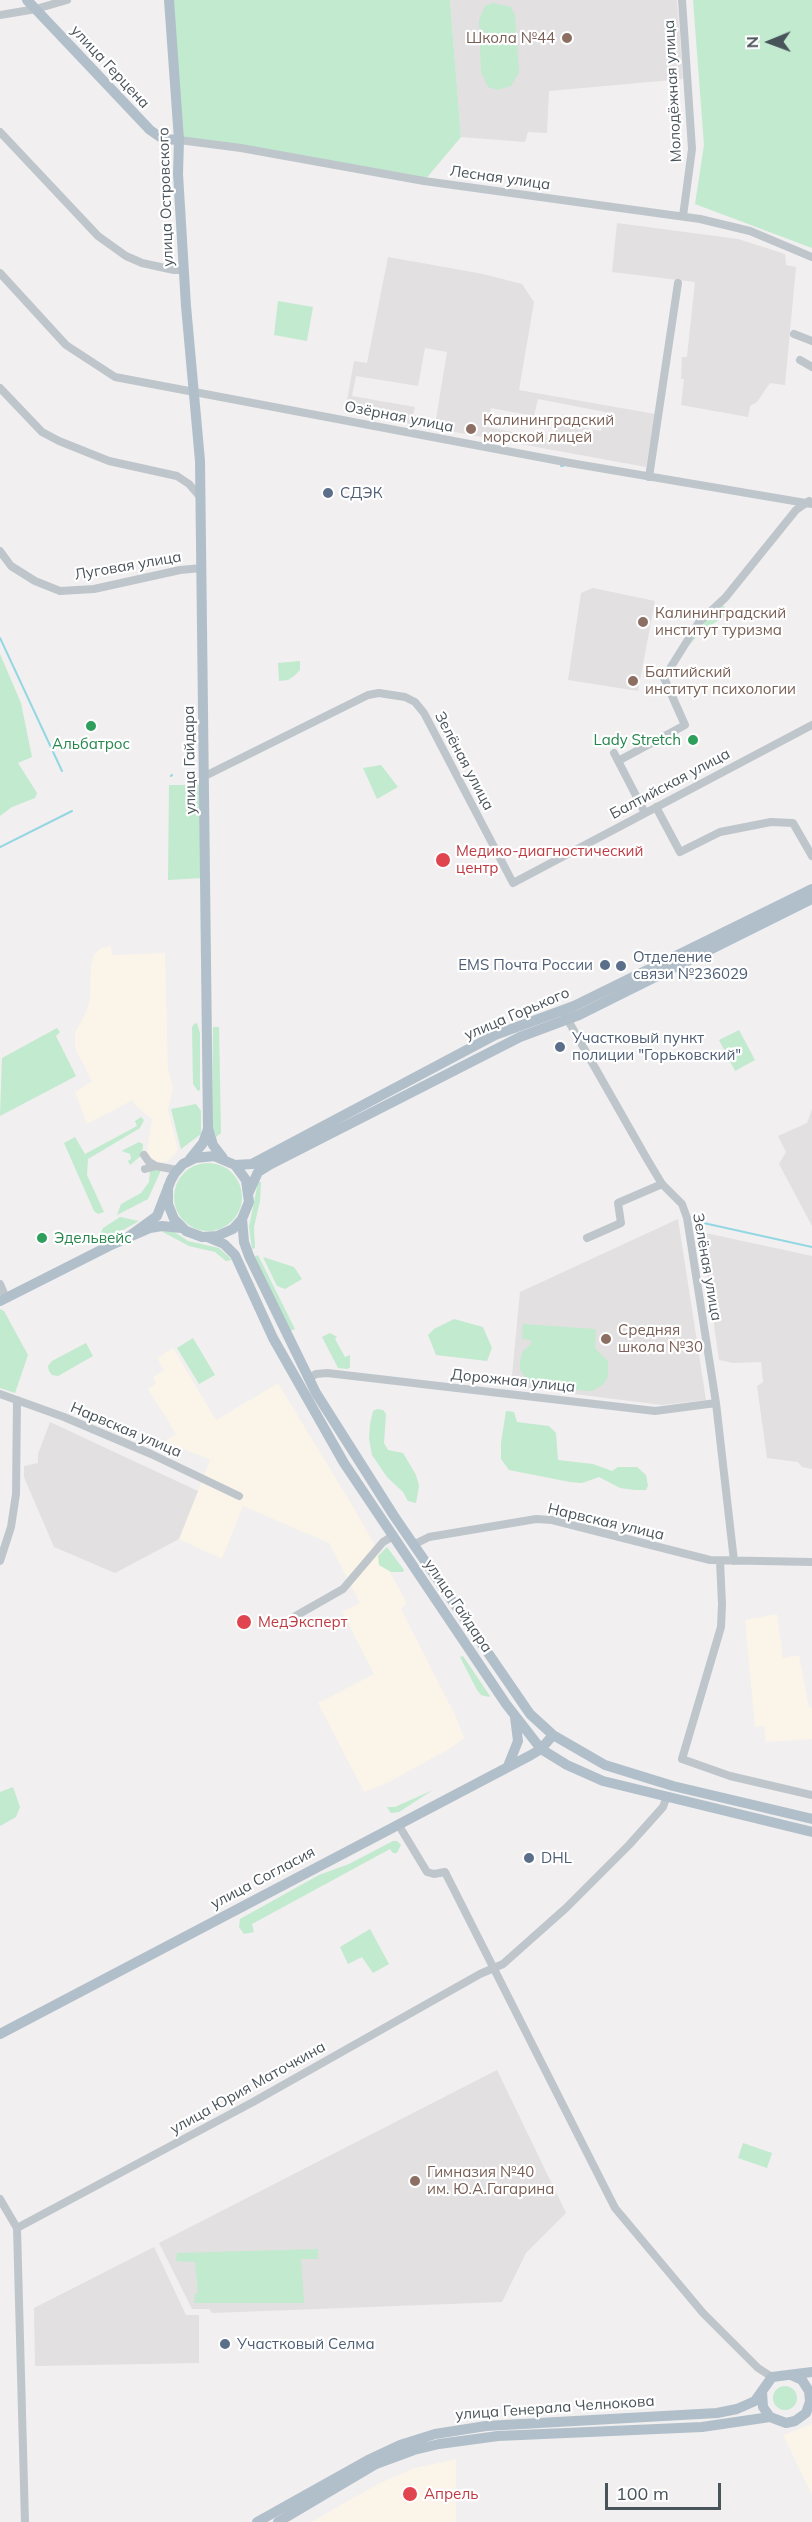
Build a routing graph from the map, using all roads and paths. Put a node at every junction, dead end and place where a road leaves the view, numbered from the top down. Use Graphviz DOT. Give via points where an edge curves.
graph roads {
  1 [pos="27,0"];
  2 [pos="67,0"];
  3 [pos="169,0"];
  4 [pos="682,0"];
  5 [pos="36,9"];
  6 [pos="0,15"];
  7 [pos="0,132"];
  8 [pos="179,140"];
  9 [pos="683,216"];
  10 [pos="812,257"];
  11 [pos="184,270"];
  12 [pos="0,273"];
  13 [pos="678,283"];
  14 [pos="794,334"];
  15 [pos="812,340"];
  16 [pos="800,360"];
  17 [pos="812,367"];
  18 [pos="0,388"];
  19 [pos="194,392"];
  20 [pos="650,477"];
  21 [pos="201,498"];
  22 [pos="810,502"];
  23 [pos="0,550"];
  24 [pos="202,568"];
  25 [pos="812,725"];
  26 [pos="205,776"];
  27 [pos="656,807"];
  28 [pos="645,813"];
  29 [pos="812,856"];
  30 [pos="541,869"];
  31 [pos="812,889"];
  32 [pos="812,899"];
  33 [pos="565,1015"];
  34 [pos="208,1128"];
  35 [pos="144,1155"];
  36 [pos="223,1158"];
  37 [pos="190,1160"];
  38 [pos="235,1165"];
  39 [pos="156,1166"];
  40 [pos="145,1169"];
  41 [pos="177,1170"];
  42 [pos="662,1185"];
  43 [pos="168,1187"];
  44 [pos="249,1192"];
  45 [pos="243,1219"];
  46 [pos="182,1228"];
  47 [pos="207,1237"];
  48 [pos="128,1238"];
  49 [pos="587,1238"];
  50 [pos="0,1284"];
  51 [pos="3,1299"];
  52 [pos="309,1378"];
  53 [pos="0,1394"];
  54 [pos="17,1400"];
  55 [pos="716,1403"];
  56 [pos="239,1496"];
  57 [pos="393,1536"];
  58 [pos="415,1544"];
  59 [pos="0,1561"];
  60 [pos="720,1561"];
  61 [pos="734,1561"];
  62 [pos="812,1562"];
  63 [pos="292,1618"];
  64 [pos="515,1716"];
  65 [pos="553,1735"];
  66 [pos="541,1749"];
  67 [pos="508,1766"];
  68 [pos="812,1795"];
  69 [pos="667,1796"];
  70 [pos="812,1819"];
  71 [pos="398,1824"];
  72 [pos="812,1832"];
  73 [pos="492,1968"];
  74 [pos="0,2034"];
  75 [pos="0,2199"];
  76 [pos="17,2228"];
  77 [pos="812,2372"];
  78 [pos="789,2375"];
  79 [pos="766,2385"];
  80 [pos="811,2398"];
  81 [pos="770,2417"];
  82 [pos="455,2429"];
  83 [pos="449,2442"];
  84 [pos="25,2522"];
  85 [pos="257,2522"];
  86 [pos="278,2522"];
  1 -- 5 [label="main road, улица Герцена"];
  2 -- 5 [label="street"];
  3 -- 8 [label="main road, улица Островского"];
  4 -- 9 [label="street, Молодёжная улица" via="692,149"];
  5 -- 6 [label="street"];
  5 -- 8 [label="main road, улица Герцена" via="150,130 163,138"];
  7 -- 11 [label="street" via="98,236 142,263"];
  8 -- 9 [label="street, Лесная улица" via="424,181"];
  8 -- 11 [label="main road, улица Островского"];
  9 -- 10 [label="street, Лесная улица" via="750,231"];
  11 -- 19 [label="main road, улица Островского"];
  12 -- 19 [label="street, Озёрная улица" via="66,345 115,377"];
  13 -- 20 [label="street"];
  14 -- 15 [label="street"];
  16 -- 17 [label="street"];
  18 -- 21 [label="street" via="42,432 109,461 177,476"];
  19 -- 20 [label="street, Озёрная улица"];
  19 -- 21 [label="main road, улица Гайдара"];
  20 -- 22 [label="street, Озёрная улица"];
  21 -- 24 [label="main road, улица Гайдара"];
  22 -- 28 [label="street" via="796,510 725,598 699,621 664,678 685,725 616,757"];
  23 -- 24 [label="street, Луговая улица" via="12,566 60,591 94,589"];
  24 -- 26 [label="main road, улица Гайдара"];
  25 -- 27 [label="street, Балтийская улица"];
  26 -- 30 [label="street, Зелёная улица" via="368,695 405,697 424,713 513,883"];
  26 -- 34 [label="main road, улица Гайдара"];
  27 -- 28 [label="street, Балтийская улица"];
  27 -- 29 [label="street" via="680,852 720,832 771,822 793,823"];
  28 -- 30 [label="street, Балтийская улица"];
  31 -- 33 [label="main road, улица Горького"];
  32 -- 33 [label="main road, улица Горького" via="662,975"];
  33 -- 38 [label="main road, улица Горького" via="495,1035 252,1164"];
  33 -- 42 [label="street, Зелёная улица"];
  33 -- 44 [label="main road, улица Горького" via="271,1164 258,1172"];
  34 -- 36 [label="main road, улица Гайдара" via="213,1145"];
  34 -- 37 [label="main road, улица Гайдара"];
  35 -- 39 [label="street"];
  36 -- 37 [label="main road" via="204,1155"];
  36 -- 38 [label="main road"];
  37 -- 41 [label="main road"];
  38 -- 44 [label="main road"];
  39 -- 40 [label="street"];
  39 -- 41 [label="street"];
  41 -- 43 [label="main road"];
  42 -- 49 [label="street" via="618,1203 621,1223"];
  42 -- 55 [label="street, Зелёная улица" via="679,1200 687,1218"];
  43 -- 46 [label="main road" via="169,1209"];
  43 -- 48 [label="main road" via="157,1216"];
  44 -- 45 [label="main road, улица Горького"];
  45 -- 47 [label="main road" via="225,1234"];
  45 -- 52 [label="main road, улица Гайдара" via="249,1256"];
  46 -- 47 [label="main road"];
  46 -- 48 [label="main road" via="154,1227"];
  47 -- 57 [label="main road, улица Гайдара" via="224,1244 235,1255 300,1388"];
  48 -- 51 [label="main road"];
  50 -- 51 [label="street"];
  52 -- 55 [label="street, Дорожная улица" via="327,1373 655,1411"];
  52 -- 58 [label="main road, улица Гайдара" via="345,1440"];
  53 -- 54 [label="street, Нарвская улица"];
  54 -- 56 [label="street, Нарвская улица" via="151,1454"];
  54 -- 59 [label="street" via="16,1494"];
  55 -- 61 [label="street, Зелёная улица"];
  57 -- 63 [label="street" via="383,1542 343,1589"];
  57 -- 64 [label="main road, улица Гайдара"];
  58 -- 60 [label="street, Нарвская улица" via="429,1537 552,1520"];
  58 -- 65 [label="main road, улица Гайдара" via="519,1700"];
  60 -- 61 [label="street, Нарвская улица"];
  60 -- 68 [label="street" via="721,1627 682,1759 730,1776"];
  61 -- 62 [label="street, Нарвская улица"];
  64 -- 66 [label="main road, улица Гайдара"];
  64 -- 67 [label="main road" via="518,1742"];
  65 -- 66 [label="main road"];
  65 -- 70 [label="main road, улица Гайдара" via="587,1756 625,1772"];
  66 -- 67 [label="main road, улица Согласия"];
  66 -- 69 [label="main road, улица Гайдара" via="603,1781"];
  67 -- 71 [label="main road, улица Согласия"];
  69 -- 72 [label="main road, улица Гайдара"];
  69 -- 73 [label="street, улица Юрия Маточкина" via="663,1807 629,1845 566,1908 503,1964"];
  71 -- 73 [label="street" via="427,1872 445,1872"];
  71 -- 74 [label="main road, улица Согласия"];
  73 -- 76 [label="street, улица Юрия Маточкина"];
  73 -- 79 [label="street" via="615,2208 703,2313 758,2368"];
  75 -- 76 [label="street"];
  76 -- 84 [label="street"];
  77 -- 78 [label="main road, улица Генерала Челнокова"];
  78 -- 79 [label="main road, улица Генерала Челнокова"];
  78 -- 80 [label="main road, улица Генерала Челнокова" via="802,2380"];
  79 -- 81 [label="main road" via="763,2407"];
  79 -- 82 [label="main road, улица Генерала Челнокова" via="756,2401 717,2413"];
  80 -- 81 [label="main road, улица Генерала Челнокова" via="806,2413 795,2421 786,2423"];
  81 -- 83 [label="main road, улица Генерала Челнокова" via="702,2427 498,2436"];
  82 -- 83 [label="street"];
  82 -- 85 [label="main road, улица Генерала Челнокова" via="386,2451"];
  83 -- 86 [label="main road, улица Генерала Челнокова" via="376,2464"];
}
